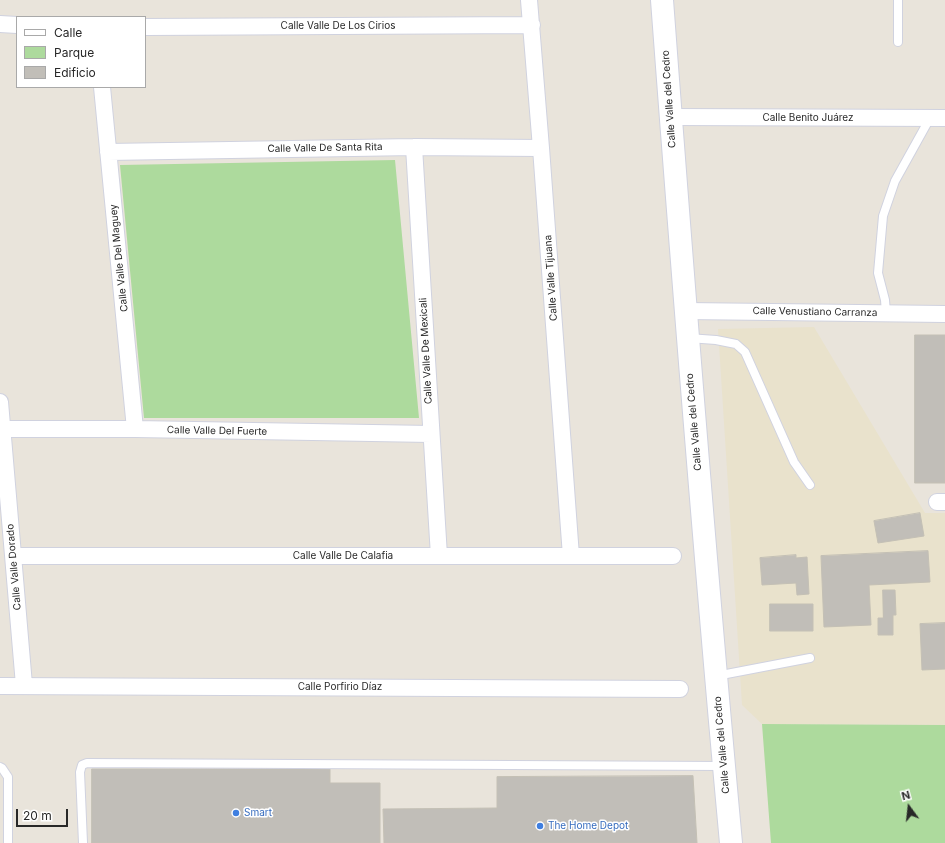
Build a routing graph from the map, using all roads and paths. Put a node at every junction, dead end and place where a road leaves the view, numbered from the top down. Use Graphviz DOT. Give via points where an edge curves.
graph roads {
  1 [pos="529,0"];
  2 [pos="662,0"];
  3 [pos="898,0"];
  4 [pos="0,24"];
  5 [pos="16,25"];
  6 [pos="532,25"];
  7 [pos="146,27"];
  8 [pos="898,42"];
  9 [pos="102,88"];
  10 [pos="671,117"];
  11 [pos="938,118"];
  12 [pos="414,147"];
  13 [pos="541,148"];
  14 [pos="108,152"];
  15 [pos="685,311"];
  16 [pos="886,313"];
  17 [pos="945,314"];
  18 [pos="688,338"];
  19 [pos="0,402"];
  20 [pos="2,429"];
  21 [pos="135,429"];
  22 [pos="431,434"];
  23 [pos="810,485"];
  24 [pos="13,556"];
  25 [pos="439,556"];
  26 [pos="571,556"];
  27 [pos="673,556"];
  28 [pos="810,658"];
  29 [pos="716,676"];
  30 [pos="24,685"];
  31 [pos="0,686"];
  32 [pos="680,688"];
  33 [pos="723,766"];
  34 [pos="0,767"];
  35 [pos="4,833"];
  36 [pos="8,843"];
  37 [pos="83,843"];
  38 [pos="730,843"];
  1 -- 6 [label="street, Calle Valle Tijuana"];
  2 -- 10 [label="street, Calle Valle del Cedro"];
  3 -- 8 [label="lane"];
  4 -- 5 [label="street"];
  6 -- 7 [label="street, Calle Valle De Los Cirios"];
  6 -- 13 [label="street, Calle Valle Tijuana"];
  9 -- 14 [label="street, Calle Valle Del Maguey"];
  10 -- 11 [label="street, Calle Benito Juárez"];
  10 -- 15 [label="street, Calle Valle del Cedro"];
  11 -- 16 [label="lane" via="895,181 882,216 878,273 886,300"];
  12 -- 13 [label="street, Calle Valle De Santa Rita"];
  12 -- 14 [label="street, Calle Valle De Santa Rita"];
  12 -- 22 [label="street, Calle Valle De Mexicali"];
  13 -- 26 [label="street, Calle Valle Tijuana"];
  14 -- 21 [label="street, Calle Valle Del Maguey"];
  15 -- 16 [label="street, Calle Venustiano Carranza"];
  15 -- 18 [label="street, Calle Valle del Cedro"];
  16 -- 17 [label="street, Calle Venustiano Carranza"];
  18 -- 23 [label="lane" via="736,344 745,352 794,462"];
  18 -- 29 [label="street, Calle Valle del Cedro"];
  19 -- 20 [label="street, Calle Valle Dorado"];
  20 -- 21 [label="street, Calle Valle Del Fuerte"];
  20 -- 24 [label="street, Calle Valle Dorado"];
  21 -- 22 [label="street, Calle Valle Del Fuerte"];
  22 -- 25 [label="street, Calle Valle De Mexicali"];
  24 -- 25 [label="street, Calle Valle De Calafia"];
  24 -- 30 [label="street, Calle Valle Dorado"];
  25 -- 26 [label="street, Calle Valle De Calafia"];
  26 -- 27 [label="street, Calle Valle De Calafia"];
  28 -- 29 [label="lane"];
  29 -- 33 [label="street, Calle Valle del Cedro"];
  30 -- 31 [label="street, Calle Porfirio Díaz"];
  30 -- 32 [label="street, Calle Porfirio Díaz"];
  33 -- 37 [label="lane" via="87,763 82,766 80,772"];
  33 -- 38 [label="street, Calle Valle del Cedro"];
  34 -- 35 [label="lane" via="8,777"];
  35 -- 36 [label="lane"];
}
